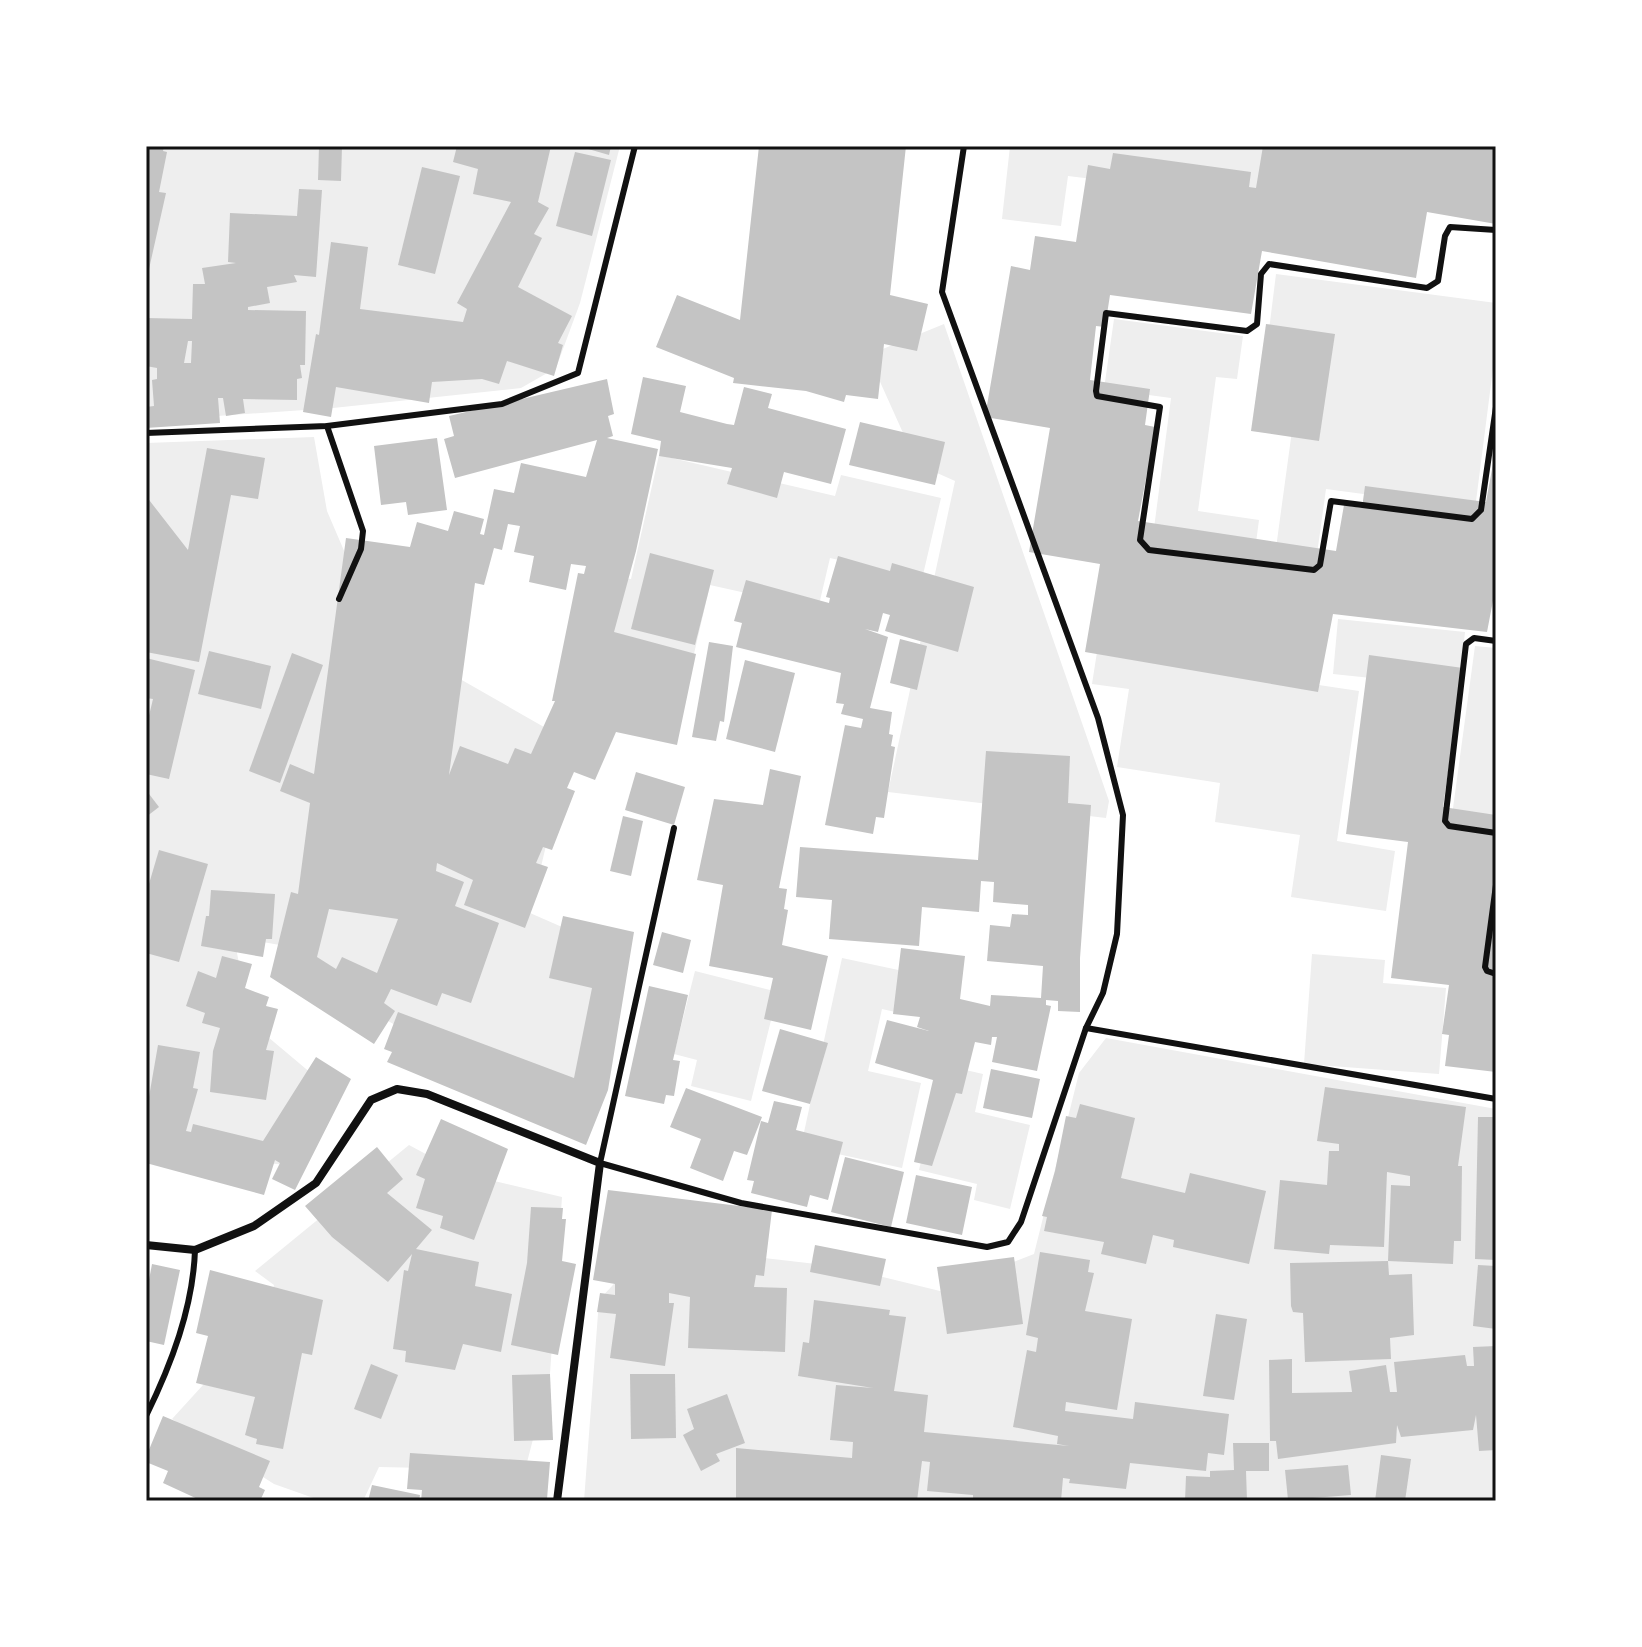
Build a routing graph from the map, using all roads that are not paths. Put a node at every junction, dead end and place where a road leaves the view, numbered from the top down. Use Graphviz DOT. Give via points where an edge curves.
graph roads {
  1 [pos="635,146"];
  2 [pos="964,146"];
  3 [pos="1496,230"];
  4 [pos="1496,407"];
  5 [pos="327,426"];
  6 [pos="146,433"];
  7 [pos="339,599"];
  8 [pos="1496,641"];
  9 [pos="674,828"];
  10 [pos="1496,833"];
  11 [pos="1496,885"];
  12 [pos="1496,974"];
  13 [pos="1086,1028"];
  14 [pos="1496,1099"];
  15 [pos="600,1163"];
  16 [pos="146,1245"];
  17 [pos="195,1250"];
  18 [pos="146,1416"];
  19 [pos="557,1501"];
  1 -- 5 [label="lane" via="578,373 502,404"];
  2 -- 13 [label="lane" via="942,292 1098,718 1123,815 1117,934 1103,993"];
  3 -- 4 [label="lane" via="1450,227 1438,281 1427,288 1269,264 1261,274 1257,324 1247,331 1106,313 1096,391 1097,396 1160,407 1140,540 1149,550 1314,570 1320,565 1331,501 1472,519 1477,515"];
  5 -- 6 [label="lane"];
  5 -- 7 [label="lane" via="363,531 361,549"];
  8 -- 10 [label="lane" via="1474,638 1466,644 1445,821"];
  9 -- 15 [label="lane"];
  11 -- 12 [label="lane" via="1485,967"];
  13 -- 14 [label="lane"];
  13 -- 15 [label="lane" via="1021,1222 1008,1242 987,1247 741,1203"];
  15 -- 17 [label="street" via="427,1094 397,1089 371,1100 316,1183 254,1226"];
  15 -- 19 [label="street"];
  16 -- 17 [label="street"];
  17 -- 18 [label="lane" via="193,1280 167,1374"];
}
